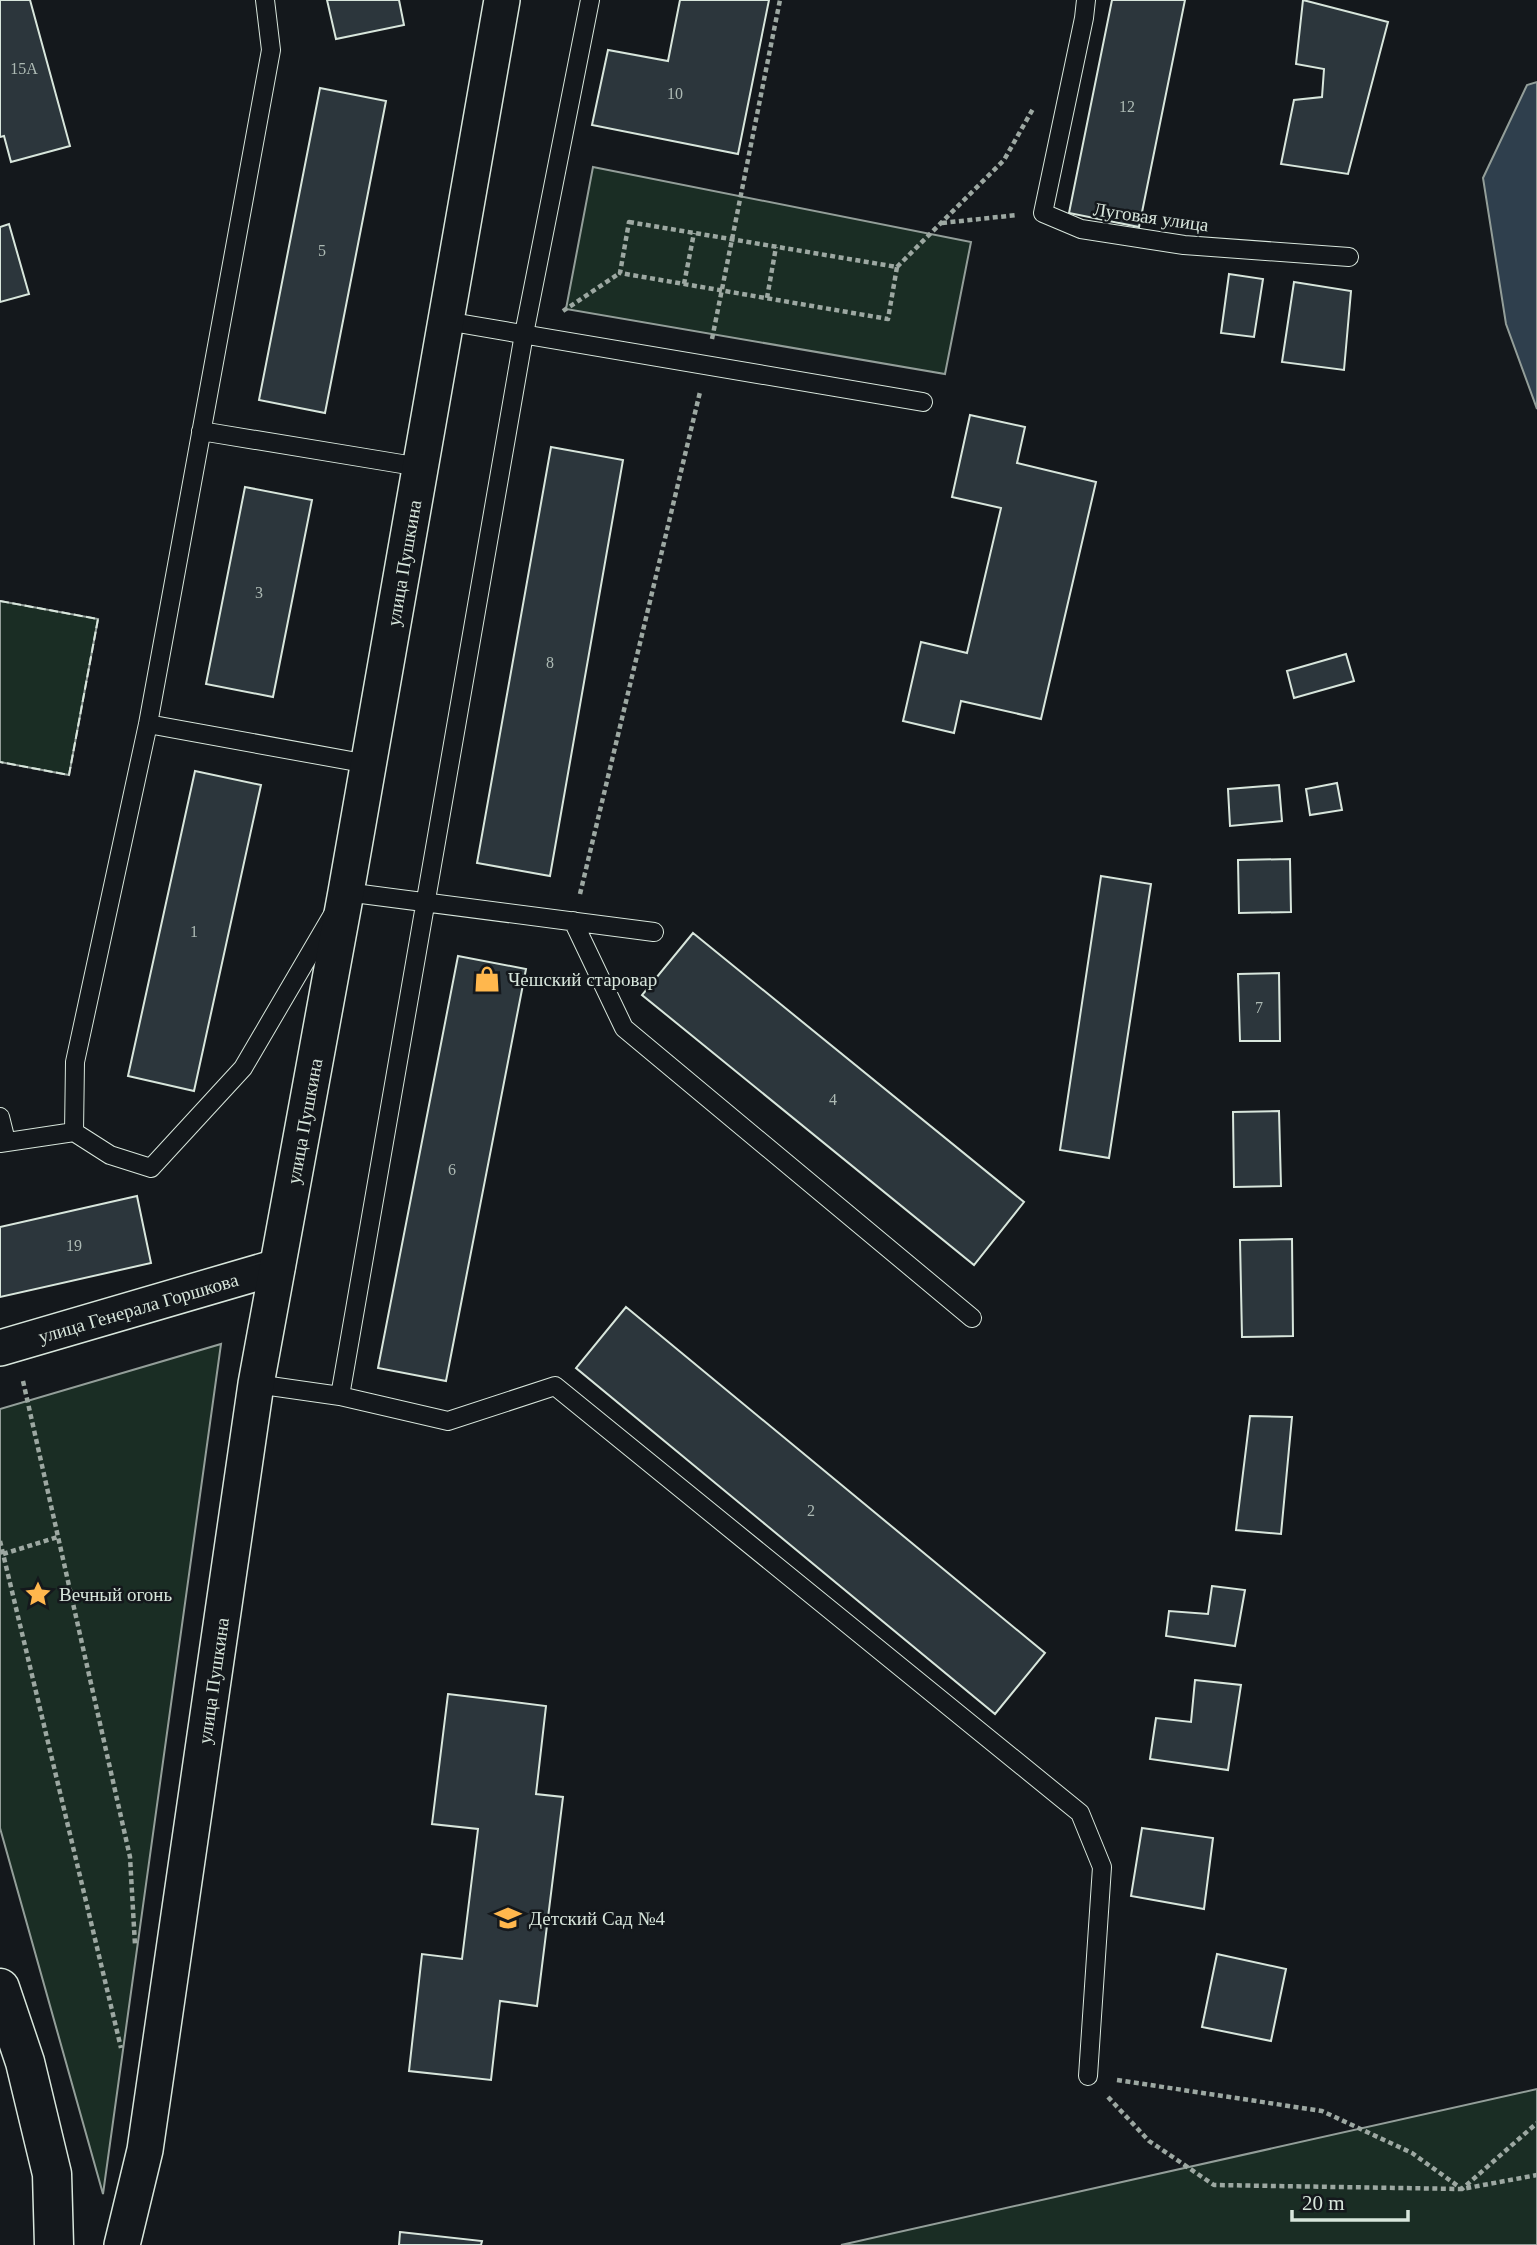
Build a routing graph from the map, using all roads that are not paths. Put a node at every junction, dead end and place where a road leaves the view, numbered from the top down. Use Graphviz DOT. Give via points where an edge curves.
graph roads {
  1 [pos="265,0"];
  2 [pos="502,0"];
  3 [pos="590,0"];
  4 [pos="1086,0"];
  5 [pos="1349,257"];
  6 [pos="446,321"];
  7 [pos="524,334"];
  8 [pos="923,402"];
  9 [pos="201,431"];
  10 [pos="420,467"];
  11 [pos="148,724"];
  12 [pos="368,764"];
  13 [pos="346,892"];
  14 [pos="425,902"];
  15 [pos="573,921"];
  16 [pos="654,932"];
  17 [pos="0,1117"];
  18 [pos="74,1132"];
  19 [pos="3,1142"];
  20 [pos="277,1267"];
  21 [pos="972,1318"];
  22 [pos="7,1346"];
  23 [pos="256,1384"];
  24 [pos="340,1396"];
  25 [pos="0,1988"];
  26 [pos="1088,2076"];
  27 [pos="54,2245"];
  28 [pos="122,2245"];
  1 -- 9 [label="lane" via="271,50"];
  2 -- 6 [label="street, улица Пушкина"];
  3 -- 7 [label="lane"];
  4 -- 5 [label="lane, Луговая улица" via="1043,213 1082,229 1184,245"];
  6 -- 7 [label="lane"];
  6 -- 10 [label="street, улица Пушкина"];
  7 -- 8 [label="lane"];
  7 -- 14 [label="lane"];
  9 -- 10 [label="lane"];
  9 -- 11 [label="lane"];
  10 -- 12 [label="street, улица Пушкина"];
  11 -- 12 [label="lane"];
  11 -- 18 [label="lane" via="75,1062"];
  12 -- 13 [label="street, улица Пушкина"];
  13 -- 14 [label="lane"];
  13 -- 18 [label="lane" via="243,1068 151,1168 110,1155"];
  13 -- 20 [label="street, улица Пушкина"];
  14 -- 15 [label="lane"];
  14 -- 24 [label="lane"];
  15 -- 16 [label="lane"];
  15 -- 21 [label="lane" via="624,1028"];
  17 -- 19 [label="lane"];
  18 -- 19 [label="lane"];
  20 -- 22 [label="street, улица Генерала Горшкова"];
  20 -- 23 [label="street, улица Пушкина"];
  23 -- 24 [label="lane"];
  23 -- 28 [label="street, улица Пушкина" via="145,2150"];
  24 -- 26 [label="lane" via="447,1420 555,1386 1080,1813 1101,1867"];
  25 -- 27 [label="street" via="25,2062 52,2174"];
}
